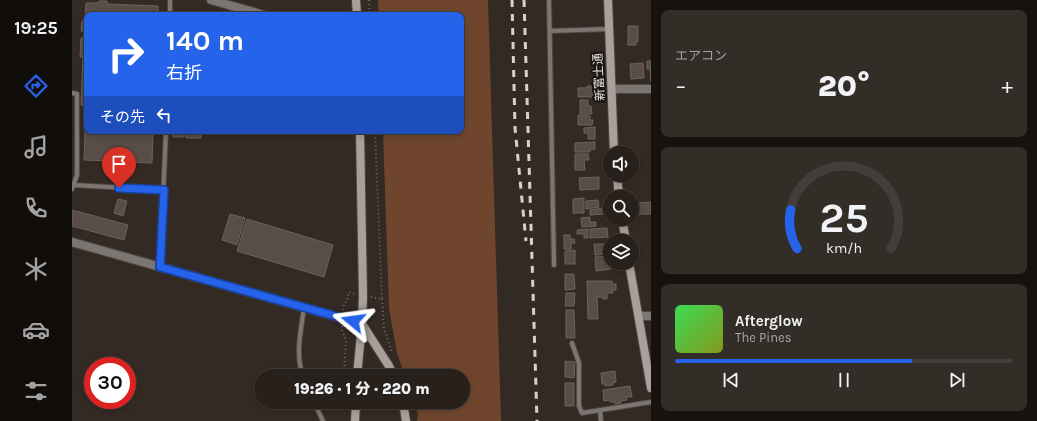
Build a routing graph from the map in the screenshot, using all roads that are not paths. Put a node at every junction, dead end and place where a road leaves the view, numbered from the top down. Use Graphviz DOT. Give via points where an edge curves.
graph roads {
  1 [pos="170,0"];
  2 [pos="211,0"];
  3 [pos="356,0"];
  4 [pos="549,0"];
  5 [pos="608,0"];
  6 [pos="170,12"];
  7 [pos="253,12"];
  8 [pos="357,12"];
  9 [pos="609,29"];
  10 [pos="550,30"];
  11 [pos="612,89"];
  12 [pos="651,89"];
  13 [pos="72,93"];
  14 [pos="166,134"];
  15 [pos="360,134"];
  16 [pos="614,146"];
  17 [pos="73,187"];
  18 [pos="164,190"];
  19 [pos="72,242"];
  20 [pos="554,265"];
  21 [pos="160,267"];
  22 [pos="630,270"];
  23 [pos="304,308"];
  24 [pos="639,316"];
  25 [pos="651,316"];
  26 [pos="362,324"];
  27 [pos="572,343"];
  28 [pos="301,369"];
  29 [pos="358,369"];
  30 [pos="390,369"];
  31 [pos="651,388"];
  32 [pos="651,402"];
  33 [pos="317,409"];
  34 [pos="356,409"];
  35 [pos="404,409"];
  36 [pos="600,410"];
  37 [pos="323,421"];
  38 [pos="355,421"];
  39 [pos="406,421"];
  40 [pos="601,421"];
  1 -- 6 [label="lane"];
  2 -- 7 [label="street"];
  3 -- 8 [label="street"];
  4 -- 10 [label="lane"];
  5 -- 9 [label="street, 新富士通"];
  9 -- 10 [label="lane"];
  9 -- 11 [label="street, 新富士通"];
  10 -- 20 [label="lane"];
  11 -- 12 [label="street"];
  11 -- 16 [label="street, 新富士通"];
  13 -- 17 [label="lane" via="77,94 77,175"];
  14 -- 18 [label="lane"];
  15 -- 26 [label="street"];
  17 -- 18 [label="lane"];
  18 -- 21 [label="lane"];
  19 -- 21 [label="street"];
  21 -- 23 [label="street"];
  22 -- 24 [label="street"];
  23 -- 26 [label="street"];
  23 -- 28 [label="lane" via="299,351"];
  24 -- 25 [label="street"];
  24 -- 31 [label="street"];
  26 -- 29 [label="street"];
  26 -- 30 [label="street"];
  27 -- 36 [label="lane" via="579,363 578,406 582,413"];
  32 -- 36 [label="lane"];
  33 -- 37 [label="lane"];
  34 -- 38 [label="street"];
  35 -- 39 [label="street"];
  36 -- 40 [label="lane"];
}
